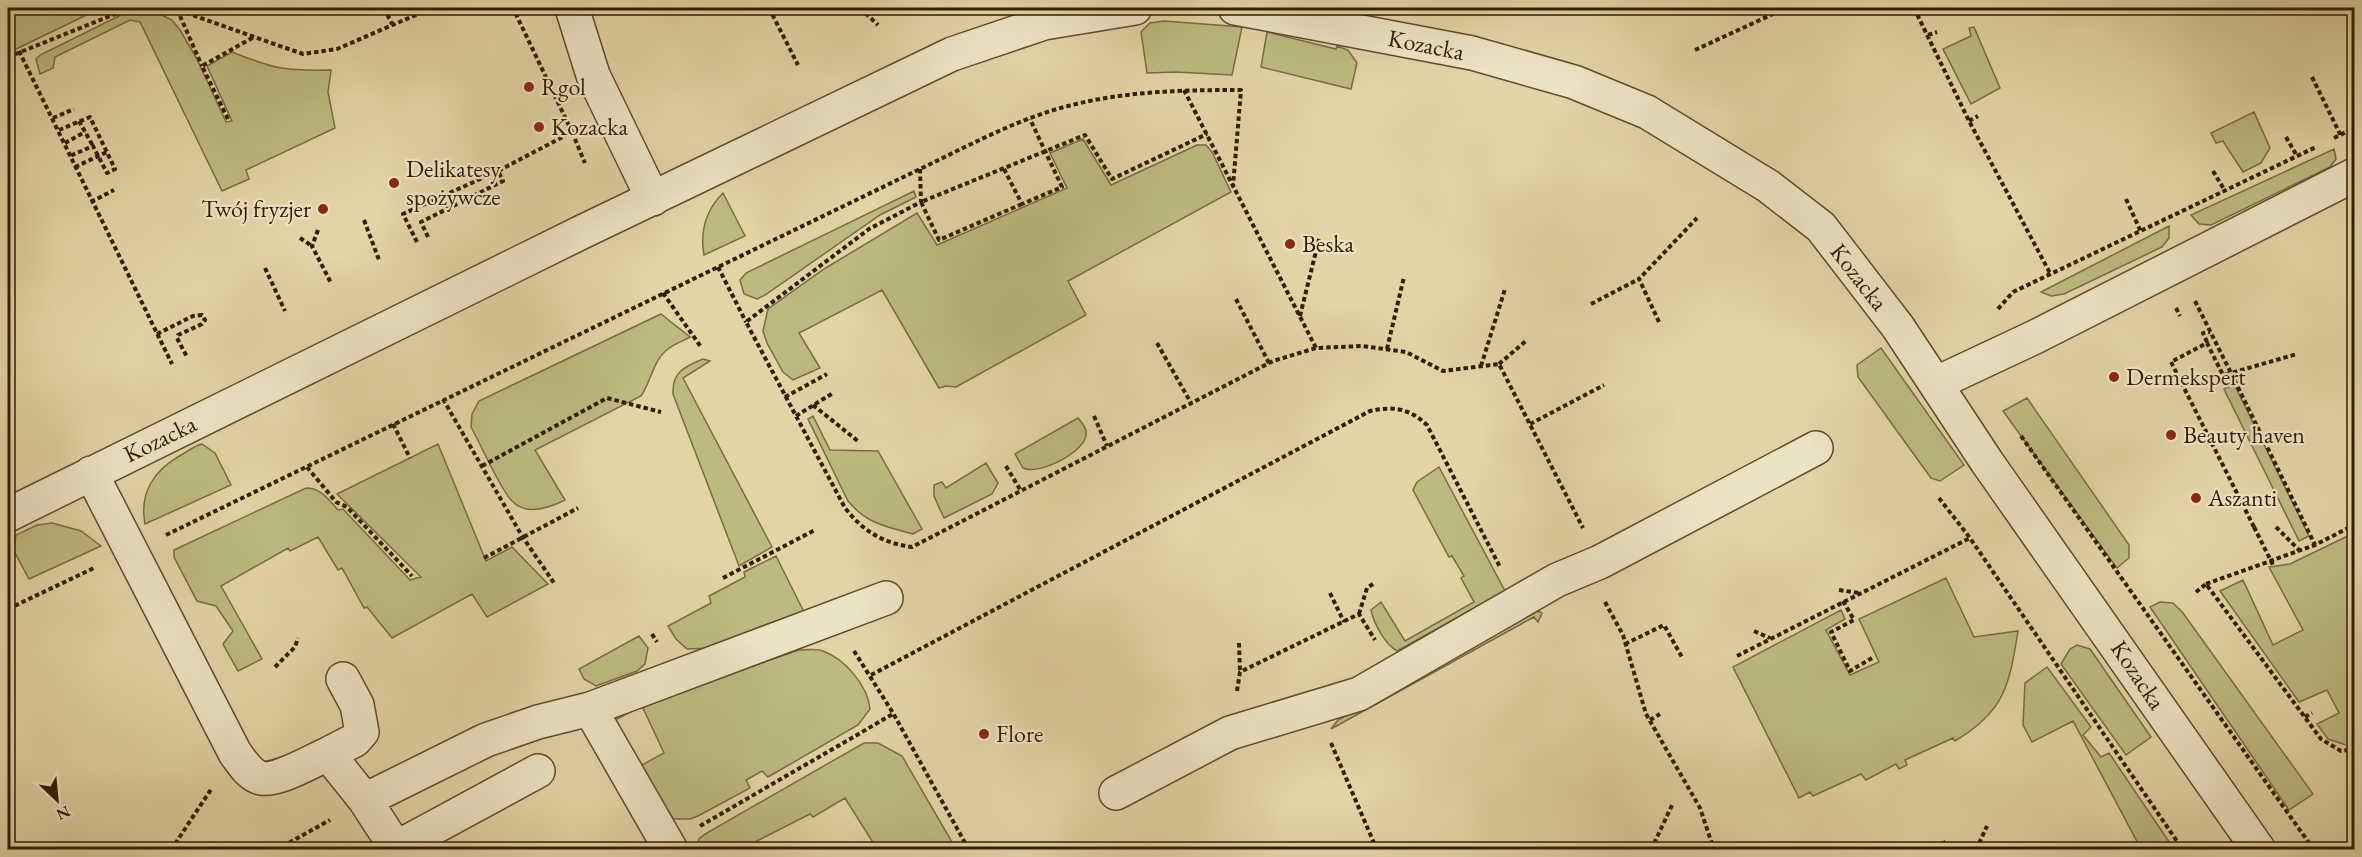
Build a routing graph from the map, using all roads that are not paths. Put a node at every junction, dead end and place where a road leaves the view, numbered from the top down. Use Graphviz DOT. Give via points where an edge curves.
graph roads {
  1 [pos="572,8"];
  2 [pos="1135,8"];
  3 [pos="1235,8"];
  4 [pos="2355,175"];
  5 [pos="653,199"];
  6 [pos="1937,383"];
  7 [pos="1816,448"];
  8 [pos="91,473"];
  9 [pos="8,515"];
  10 [pos="886,598"];
  11 [pos="343,679"];
  12 [pos="590,709"];
  13 [pos="328,754"];
  14 [pos="538,771"];
  15 [pos="1116,793"];
  16 [pos="365,800"];
  17 [pos="670,847"];
  18 [pos="394,848"];
  19 [pos="2259,849"];
  1 -- 5 [label="street" via="593,75"];
  2 -- 5 [label="street, Kozacka" via="1044,23 952,54"];
  3 -- 6 [label="street, Kozacka" via="1472,53 1574,82 1647,112 1768,186 1821,227"];
  4 -- 6 [label="street"];
  5 -- 8 [label="street, Kozacka"];
  6 -- 19 [label="street, Kozacka" via="1987,462"];
  7 -- 15 [label="street" via="1557,580 1359,694 1230,733"];
  8 -- 9 [label="street, Kozacka"];
  8 -- 13 [label="street" via="181,651 235,753 247,768 258,778 275,778"];
  10 -- 12 [label="street"];
  11 -- 13 [label="street" via="357,705 362,732"];
  12 -- 16 [label="street" via="486,740"];
  12 -- 17 [label="street"];
  13 -- 16 [label="street"];
  14 -- 18 [label="street"];
  16 -- 18 [label="street"];
}
